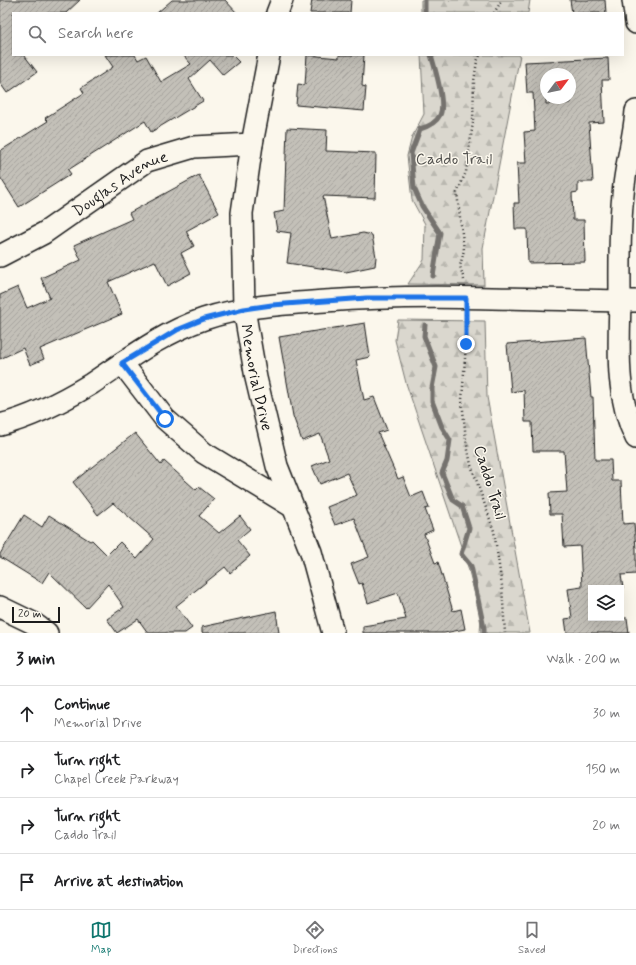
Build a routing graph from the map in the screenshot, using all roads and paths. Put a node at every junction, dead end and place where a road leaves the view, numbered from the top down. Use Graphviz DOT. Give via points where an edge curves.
graph roads {
  1 [pos="282,0"];
  2 [pos="502,0"];
  3 [pos="633,0"];
  4 [pos="278,12"];
  5 [pos="495,12"];
  6 [pos="636,24"];
  7 [pos="269,56"];
  8 [pos="480,56"];
  9 [pos="636,110"];
  10 [pos="252,144"];
  11 [pos="0,256"];
  12 [pos="466,298"];
  13 [pos="628,301"];
  14 [pos="244,309"];
  15 [pos="122,363"];
  16 [pos="0,425"];
  17 [pos="636,438"];
  18 [pos="293,507"];
  19 [pos="0,607"];
  20 [pos="47,633"];
  21 [pos="333,633"];
  22 [pos="505,633"];
  1 -- 4 [label="street"];
  2 -- 5 [label="path"];
  3 -- 6 [label="street"];
  7 -- 10 [label="street, Memorial Drive"];
  8 -- 12 [label="path, Caddo Trail" via="474,81 473,122 466,172 457,193 464,250 460,266 466,284"];
  9 -- 13 [label="street" via="620,230"];
  10 -- 11 [label="street, Douglas Avenue" via="194,146 147,161 44,233"];
  10 -- 14 [label="street, Memorial Drive" via="242,213"];
  12 -- 13 [label="street"];
  12 -- 14 [label="street" via="366,298"];
  12 -- 22 [label="path, Caddo Trail" via="462,400 466,440 471,465 494,531 502,586"];
  13 -- 17 [label="street" via="620,383 630,425"];
  14 -- 15 [label="street" via="204,319 177,330"];
  14 -- 18 [label="street, Memorial Drive" via="256,378 277,466"];
  15 -- 16 [label="street" via="63,400 13,422"];
  15 -- 18 [label="street" via="165,419 204,453"];
  18 -- 21 [label="street, Memorial Drive" via="311,552"];
  19 -- 20 [label="street"];
}
